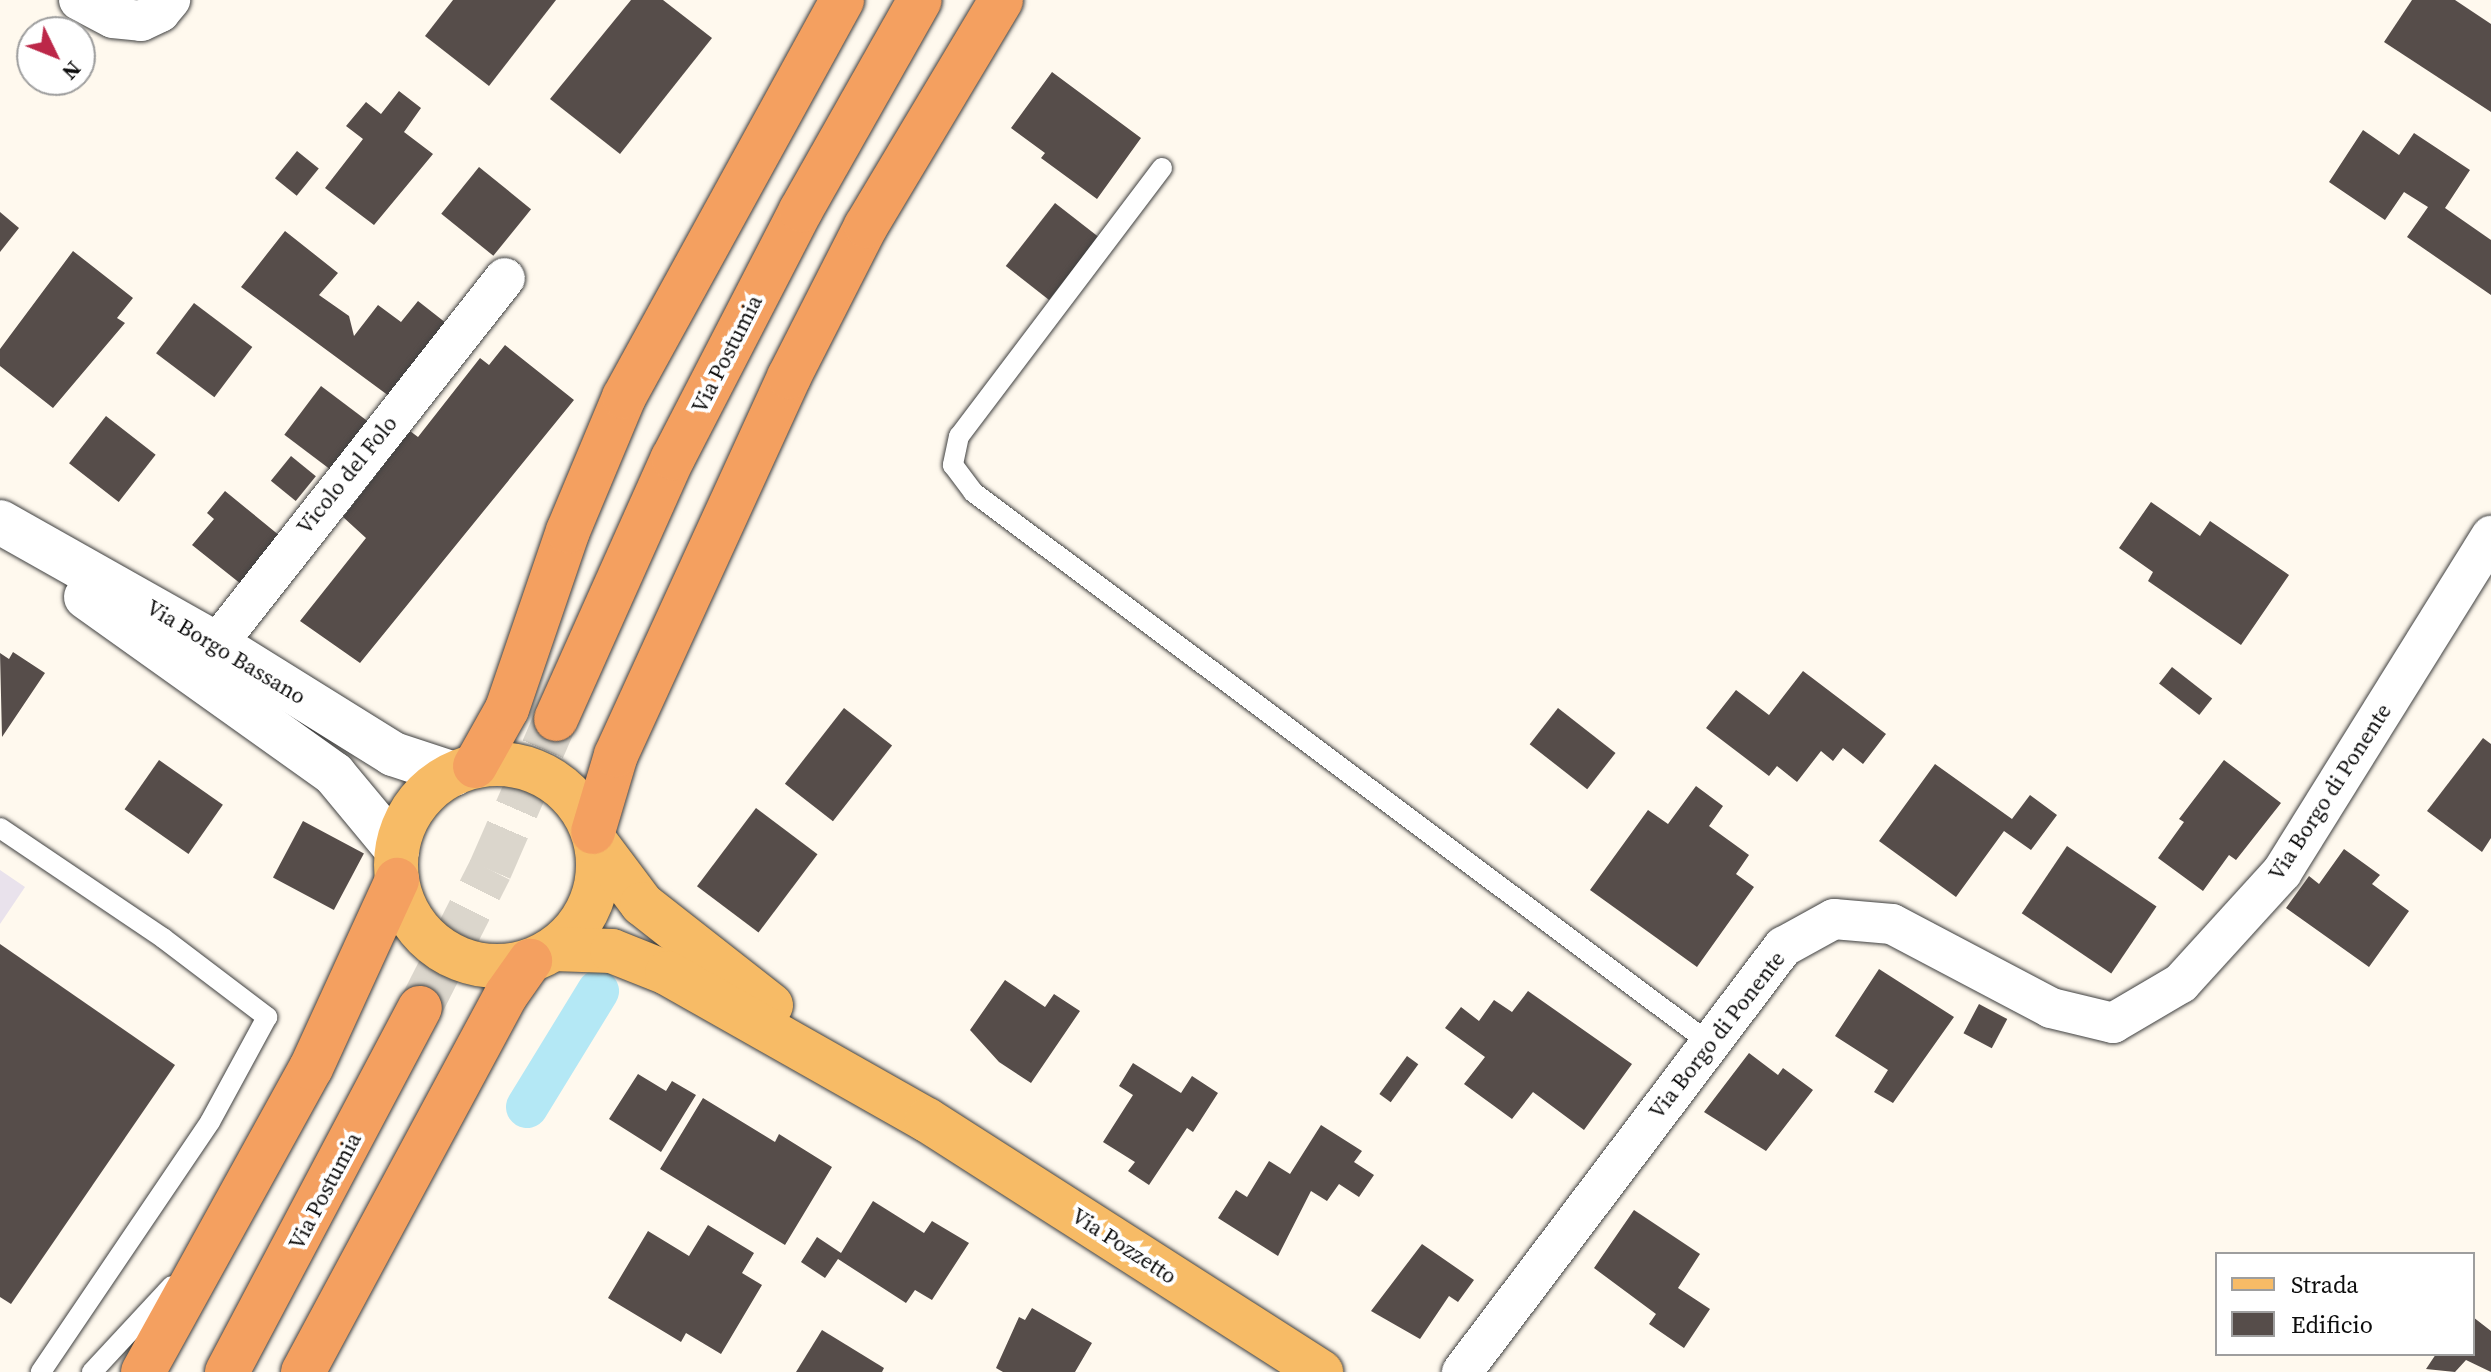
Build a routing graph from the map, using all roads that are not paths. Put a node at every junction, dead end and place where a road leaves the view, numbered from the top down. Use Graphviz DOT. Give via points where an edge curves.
graph roads {
  1 [pos="79,0"];
  2 [pos="170,0"];
  3 [pos="842,0"];
  4 [pos="920,0"];
  5 [pos="1001,0"];
  6 [pos="1162,168"];
  7 [pos="505,278"];
  8 [pos="0,522"];
  9 [pos="0,534"];
  10 [pos="2491,536"];
  11 [pos="204,659"];
  12 [pos="556,719"];
  13 [pos="464,770"];
  14 [pos="0,828"];
  15 [pos="595,838"];
  16 [pos="397,865"];
  17 [pos="542,955"];
  18 [pos="420,1008"];
  19 [pos="1708,1042"];
  20 [pos="927,1120"];
  21 [pos="232,1216"];
  22 [pos="41,1372"];
  23 [pos="92,1372"];
  24 [pos="143,1372"];
  25 [pos="227,1372"];
  26 [pos="303,1372"];
  27 [pos="1321,1372"];
  28 [pos="1462,1372"];
  1 -- 2 [label="street" via="113,18 141,21"];
  3 -- 13 [label="highway" via="624,397 568,531 507,709"];
  4 -- 12 [label="highway, Via Postumia" via="801,210 673,458"];
  5 -- 15 [label="highway" via="866,226 789,377 616,755"];
  6 -- 19 [label="lane" via="959,436 953,465 973,492"];
  7 -- 11 [label="street, Vicolo del Folo"];
  8 -- 11 [label="street, Via Borgo Bassano"];
  9 -- 11 [label="street, Via Borgo Bassano"];
  10 -- 19 [label="street, Via Borgo di Ponente" via="2282,872 2181,983 2113,1023 2051,1008 1892,924 1834,919 1783,947"];
  11 -- 13 [label="street, Via Borgo Bassano" via="393,754"];
  11 -- 16 [label="street, Via Borgo Bassano" via="334,774"];
  13 -- 15 [label="main road, Via Borgo Bassano" via="505,763 546,777 580,805"];
  13 -- 16 [label="main road" via="423,795 406,821"];
  14 -- 22 [label="lane" via="163,938 267,1017 210,1122"];
  15 -- 17 [label="main road" via="599,869 591,903 572,933"];
  15 -- 20 [label="main road, Via Pozzetto" via="623,881 665,924"];
  16 -- 17 [label="main road, Via Borgo Bassano" via="405,909 421,933 444,952 501,967"];
  16 -- 21 [label="highway" via="311,1068"];
  17 -- 20 [label="main road, Via Pozzetto" via="612,951 642,961"];
  17 -- 26 [label="highway" via="506,995"];
  18 -- 25 [label="highway, Via Postumia"];
  19 -- 28 [label="street, Via Borgo di Ponente"];
  20 -- 27 [label="main road, Via Pozzetto"];
  21 -- 23 [label="lane"];
  21 -- 24 [label="highway"];
}
